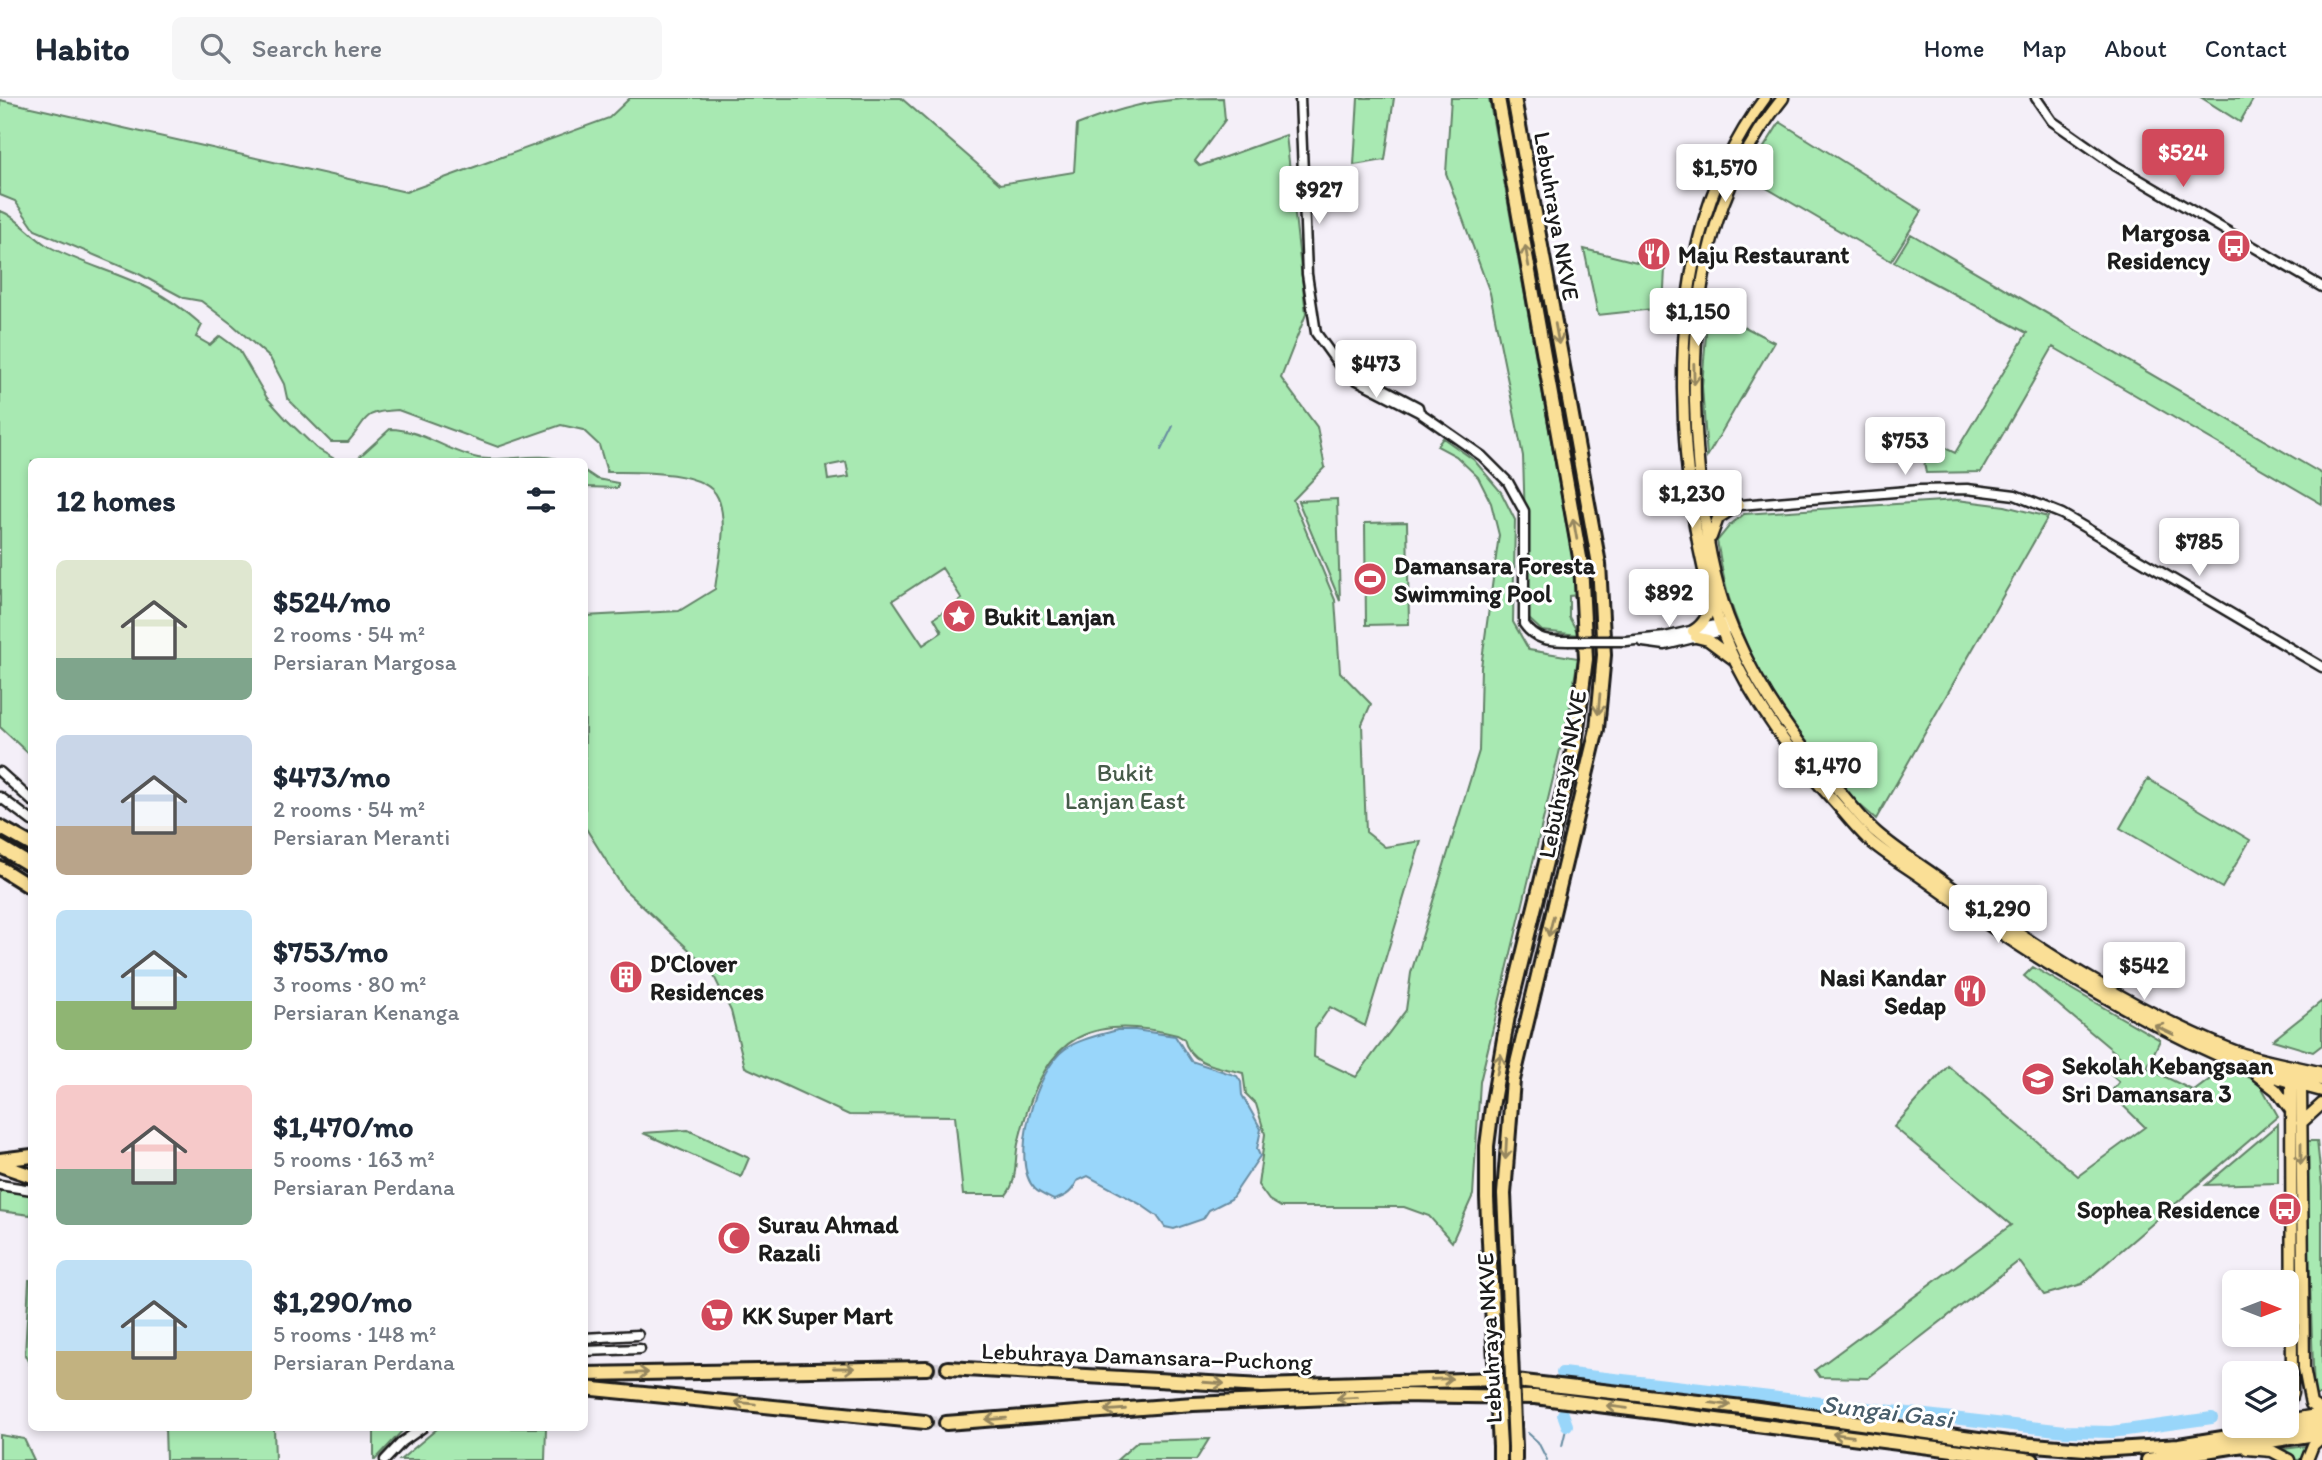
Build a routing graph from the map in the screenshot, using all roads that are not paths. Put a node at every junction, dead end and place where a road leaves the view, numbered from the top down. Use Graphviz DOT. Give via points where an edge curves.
graph roads {
  1 [pos="1300,98"];
  2 [pos="1499,98"];
  3 [pos="1514,98"];
  4 [pos="1765,98"];
  5 [pos="1783,98"];
  6 [pos="2036,98"];
  7 [pos="1713,192"];
  8 [pos="1724,197"];
  9 [pos="2322,287"];
  10 [pos="1349,371"];
  11 [pos="1365,377"];
  12 [pos="1377,391"];
  13 [pos="1397,395"];
  14 [pos="1419,412"];
  15 [pos="1700,473"];
  16 [pos="1690,489"];
  17 [pos="1738,505"];
  18 [pos="1704,508"];
  19 [pos="1697,528"];
  20 [pos="1711,546"];
  21 [pos="1711,591"];
  22 [pos="1726,626"];
  23 [pos="1694,634"];
  24 [pos="1735,660"];
  25 [pos="2322,667"];
  26 [pos="0,772"];
  27 [pos="0,797"];
  28 [pos="28,797"];
  29 [pos="28,818"];
  30 [pos="0,832"];
  31 [pos="28,843"];
  32 [pos="0,847"];
  33 [pos="16,855"];
  34 [pos="28,863"];
  35 [pos="0,868"];
  36 [pos="28,885"];
  37 [pos="1992,916"];
  38 [pos="2031,954"];
  39 [pos="2076,969"];
  40 [pos="2235,1052"];
  41 [pos="2248,1068"];
  42 [pos="2322,1073"];
  43 [pos="2322,1080"];
  44 [pos="2297,1082"];
  45 [pos="2322,1091"];
  46 [pos="2322,1104"];
  47 [pos="2291,1110"];
  48 [pos="2301,1123"];
  49 [pos="28,1149"];
  50 [pos="0,1152"];
  51 [pos="28,1156"];
  52 [pos="0,1160"];
  53 [pos="0,1165"];
  54 [pos="28,1171"];
  55 [pos="0,1185"];
  56 [pos="28,1189"];
  57 [pos="2296,1270"];
  58 [pos="2297,1270"];
  59 [pos="2300,1320"];
  60 [pos="638,1335"];
  61 [pos="588,1338"];
  62 [pos="640,1349"];
  63 [pos="588,1351"];
  64 [pos="927,1368"];
  65 [pos="948,1368"];
  66 [pos="588,1374"];
  67 [pos="588,1388"];
  68 [pos="2322,1413"];
  69 [pos="2299,1418"];
  70 [pos="925,1422"];
  71 [pos="946,1423"];
  72 [pos="2322,1423"];
  73 [pos="418,1431"];
  74 [pos="2222,1434"];
  75 [pos="2322,1435"];
  76 [pos="2179,1445"];
  77 [pos="2227,1450"];
  78 [pos="1515,1454"];
  79 [pos="385,1460"];
  80 [pos="1500,1460"];
  81 [pos="2032,1460"];
  82 [pos="2148,1460"];
  83 [pos="2289,1460"];
  84 [pos="2307,1460"];
  1 -- 10 [label="street" via="1311,316 1332,358"];
  80 -- 2 [label="highway, Lebuhraya NKVE, one-way, bridge" via="1487,1146 1508,1016 1576,744 1586,659 1581,563"];
  3 -- 78 [label="highway, Lebuhraya NKVE, one-way, bridge" via="1599,564 1604,655 1597,729 1513,1080 1504,1194"];
  4 -- 7 [label="main road" via="1738,139"];
  5 -- 8 [label="main road" via="1743,156"];
  6 -- 9 [label="street" via="2052,121 2116,166"];
  7 -- 8 [label="main road"];
  7 -- 16 [label="main road" via="1698,238 1685,308 1684,432"];
  8 -- 15 [label="main road, one-way" via="1697,306 1694,365"];
  10 -- 11 [label="street"];
  10 -- 12 [label="street"];
  11 -- 12 [label="street"];
  11 -- 13 [label="street"];
  12 -- 13 [label="street"];
  12 -- 14 [label="street"];
  13 -- 14 [label="street"];
  14 -- 23 [label="street, bridge" via="1482,456 1508,482 1524,511 1524,624 1542,639 1640,641"];
  15 -- 17 [label="main road" via="1716,497"];
  15 -- 18 [label="main road"];
  16 -- 18 [label="street"];
  16 -- 19 [label="main road"];
  17 -- 18 [label="street"];
  17 -- 20 [label="main road" via="1718,518"];
  17 -- 25 [label="street" via="1943,490 2015,495 2062,514"];
  18 -- 19 [label="street"];
  18 -- 20 [label="main road"];
  19 -- 21 [label="main road"];
  20 -- 22 [label="main road"];
  21 -- 22 [label="main road"];
  21 -- 23 [label="main road" via="1707,617"];
  22 -- 23 [label="street"];
  22 -- 24 [label="main road"];
  22 -- 37 [label="main road" via="1767,699 1811,761 1875,832"];
  23 -- 24 [label="main road"];
  24 -- 38 [label="main road" via="1758,703 1802,765 1869,839"];
  26 -- 28 [label="street"];
  27 -- 29 [label="street"];
  30 -- 31 [label="highway"];
  30 -- 33 [label="highway"];
  32 -- 33 [label="highway"];
  33 -- 34 [label="highway"];
  35 -- 36 [label="highway"];
  37 -- 38 [label="main road"];
  37 -- 39 [label="main road"];
  38 -- 39 [label="main road"];
  41 -- 38 [label="main road, one-way" via="2154,1026"];
  39 -- 40 [label="main road"];
  40 -- 42 [label="main road"];
  40 -- 44 [label="main road"];
  41 -- 44 [label="main road"];
  41 -- 47 [label="main road" via="2276,1090"];
  43 -- 44 [label="main road"];
  44 -- 45 [label="main road"];
  44 -- 47 [label="main road"];
  44 -- 48 [label="main road"];
  46 -- 48 [label="main road"];
  47 -- 57 [label="main road"];
  48 -- 58 [label="main road, one-way"];
  49 -- 50 [label="highway"];
  51 -- 52 [label="highway"];
  53 -- 54 [label="highway"];
  55 -- 56 [label="street"];
  59 -- 68 [label="main road" via="2306,1383 2311,1404"];
  60 -- 61 [label="street"];
  62 -- 63 [label="street"];
  66 -- 64 [label="highway, one-way"];
  65 -- 76 [label="highway, Lebuhraya Damansara–Puchong, one-way" via="1262,1387 1498,1379 2053,1448 2124,1450"];
  70 -- 67 [label="highway, one-way"];
  68 -- 69 [label="main road"];
  81 -- 71 [label="highway, Lebuhraya Damansara–Puchong, one-way" via="1535,1397 1398,1395 1194,1404"];
  72 -- 76 [label="highway"];
  73 -- 79 [label="street"];
  74 -- 76 [label="highway"];
  75 -- 77 [label="highway"];
  75 -- 84 [label="main road"];
  77 -- 82 [label="highway"];
  77 -- 83 [label="main road" via="2272,1451"];
}
